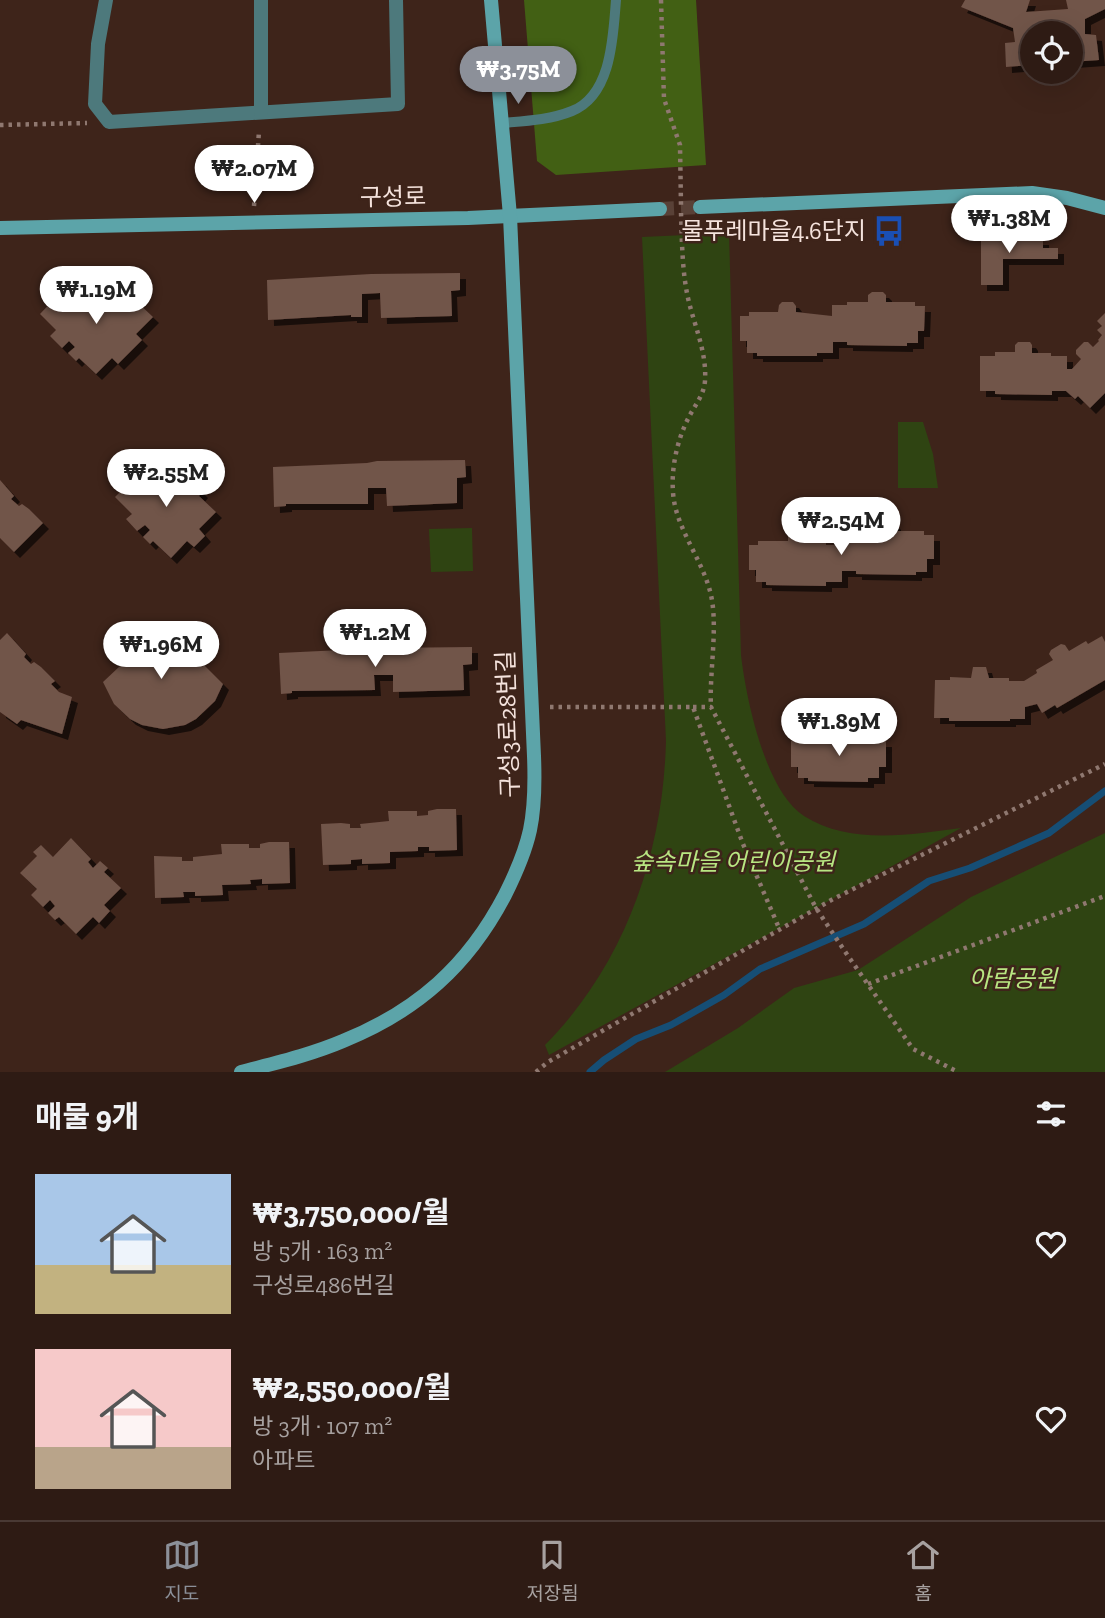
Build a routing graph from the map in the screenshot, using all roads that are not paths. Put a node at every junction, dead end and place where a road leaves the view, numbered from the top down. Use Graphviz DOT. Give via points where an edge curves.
graph roads {
  1 [pos="106,0"];
  2 [pos="261,0"];
  3 [pos="396,0"];
  4 [pos="491,0"];
  5 [pos="616,0"];
  6 [pos="261,112"];
  7 [pos="502,123"];
  8 [pos="700,207"];
  9 [pos="1105,208"];
  10 [pos="660,209"];
  11 [pos="510,216"];
  12 [pos="0,228"];
  13 [pos="241,1072"];
  1 -- 6 [label="street" via="95,104 109,122"];
  2 -- 6 [label="street"];
  3 -- 6 [label="street" via="398,104"];
  4 -- 7 [label="street, 구성3로28번길"];
  5 -- 7 [label="lane" via="606,67 590,99 553,117"];
  7 -- 11 [label="street, 구성3로28번길"];
  8 -- 9 [label="street" via="1032,193"];
  10 -- 11 [label="street, 구성로"];
  11 -- 12 [label="street, 구성로"];
  11 -- 13 [label="street, 구성3로28번길" via="535,782 529,834 485,931 444,980 368,1030 309,1054"];
}
